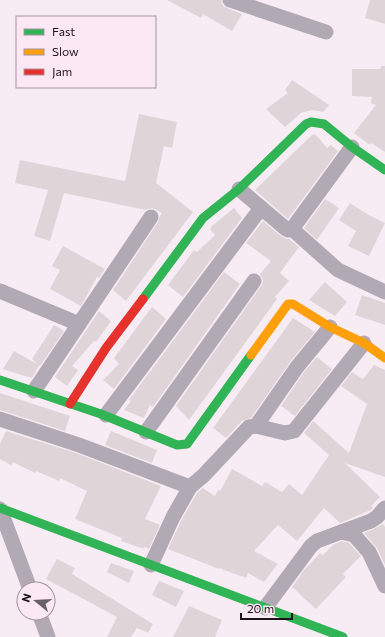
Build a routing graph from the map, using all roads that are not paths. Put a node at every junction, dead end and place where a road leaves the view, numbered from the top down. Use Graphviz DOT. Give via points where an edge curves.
graph roads {
  1 [pos="230,0"];
  2 [pos="326,32"];
  3 [pos="352,147"];
  4 [pos="385,170"];
  5 [pos="239,189"];
  6 [pos="261,208"];
  7 [pos="151,217"];
  8 [pos="292,229"];
  9 [pos="254,281"];
  10 [pos="0,291"];
  11 [pos="385,292"];
  12 [pos="79,324"];
  13 [pos="330,327"];
  14 [pos="364,343"];
  15 [pos="385,358"];
  16 [pos="0,380"];
  17 [pos="34,391"];
  18 [pos="70,404"];
  19 [pos="106,415"];
  20 [pos="0,419"];
  21 [pos="256,426"];
  22 [pos="146,432"];
  23 [pos="190,487"];
  24 [pos="0,508"];
  25 [pos="385,508"];
  26 [pos="341,532"];
  27 [pos="151,565"];
  28 [pos="27,581"];
  29 [pos="385,586"];
  30 [pos="265,608"];
  31 [pos="42,621"];
  32 [pos="48,637"];
  33 [pos="343,637"];
  1 -- 2 [label="street"];
  3 -- 4 [label="street"];
  3 -- 5 [label="street" via="324,124 311,122"];
  3 -- 8 [label="street"];
  5 -- 6 [label="street"];
  5 -- 18 [label="street" via="203,218 106,348"];
  6 -- 8 [label="street" via="285,228"];
  6 -- 19 [label="street"];
  7 -- 12 [label="street"];
  8 -- 11 [label="street" via="338,270"];
  9 -- 22 [label="street"];
  10 -- 12 [label="street"];
  12 -- 17 [label="street"];
  13 -- 14 [label="street"];
  13 -- 21 [label="street" via="297,367"];
  13 -- 22 [label="street" via="294,304 288,304 187,444 175,444"];
  14 -- 15 [label="street"];
  14 -- 21 [label="street" via="294,431 285,433"];
  16 -- 17 [label="street"];
  17 -- 18 [label="street"];
  18 -- 19 [label="street"];
  19 -- 22 [label="street"];
  20 -- 23 [label="street" via="79,445"];
  21 -- 23 [label="street" via="250,427"];
  23 -- 27 [label="street" via="173,516"];
  24 -- 27 [label="street"];
  24 -- 28 [label="street"];
  25 -- 26 [label="street" via="370,521"];
  26 -- 29 [label="street" via="354,535 369,552"];
  26 -- 30 [label="street" via="311,546"];
  27 -- 30 [label="street"];
  30 -- 33 [label="street"];
  31 -- 32 [label="street"];
}
